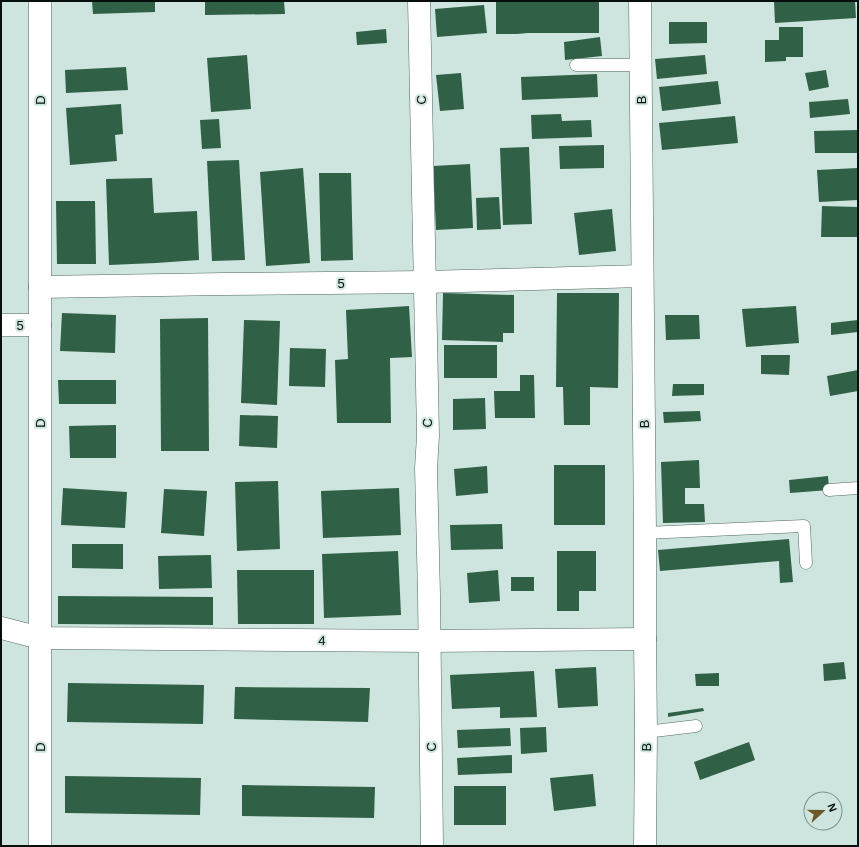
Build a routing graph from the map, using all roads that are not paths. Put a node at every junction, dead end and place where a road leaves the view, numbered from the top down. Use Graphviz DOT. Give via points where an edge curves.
graph roads {
  1 [pos="40,1"];
  2 [pos="419,1"];
  3 [pos="640,1"];
  4 [pos="576,65"];
  5 [pos="640,65"];
  6 [pos="642,276"];
  7 [pos="425,282"];
  8 [pos="40,286"];
  9 [pos="40,324"];
  10 [pos="1,325"];
  11 [pos="858,488"];
  12 [pos="829,490"];
  13 [pos="645,533"];
  14 [pos="806,563"];
  15 [pos="1,628"];
  16 [pos="40,638"];
  17 [pos="645,639"];
  18 [pos="430,641"];
  19 [pos="696,726"];
  20 [pos="646,732"];
  21 [pos="40,846"];
  22 [pos="432,846"];
  23 [pos="645,846"];
  1 -- 8 [label="street, D"];
  2 -- 7 [label="street, C"];
  3 -- 5 [label="street, B"];
  4 -- 5 [label="lane"];
  5 -- 6 [label="street, B"];
  6 -- 7 [label="street, 5"];
  6 -- 13 [label="street, B"];
  7 -- 8 [label="street, 5"];
  7 -- 18 [label="street, C"];
  8 -- 9 [label="street, D"];
  9 -- 10 [label="street, 5"];
  9 -- 16 [label="street, D"];
  11 -- 12 [label="lane"];
  13 -- 14 [label="lane" via="804,526"];
  13 -- 17 [label="street, B"];
  15 -- 16 [label="street, 4"];
  16 -- 18 [label="street, 4"];
  16 -- 21 [label="street, D"];
  17 -- 18 [label="street, 4"];
  17 -- 20 [label="street, B"];
  18 -- 22 [label="street, C"];
  19 -- 20 [label="lane"];
  20 -- 23 [label="street, B"];
}
